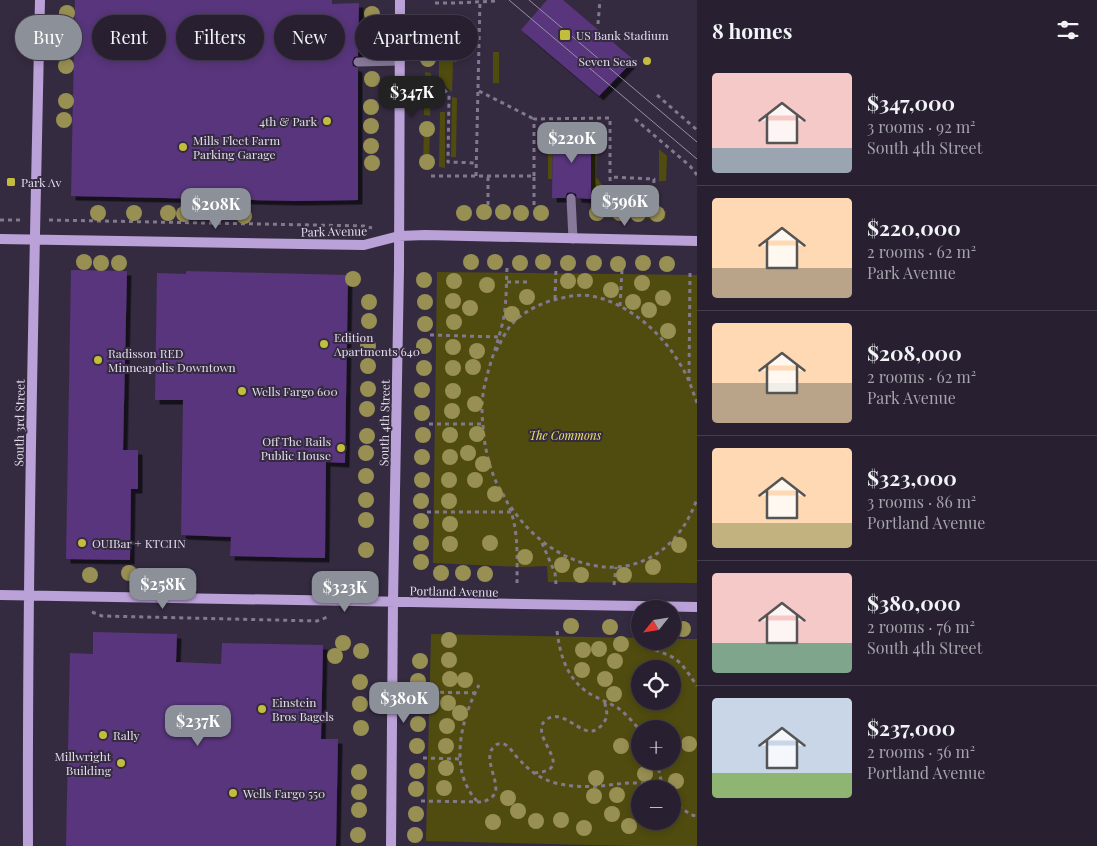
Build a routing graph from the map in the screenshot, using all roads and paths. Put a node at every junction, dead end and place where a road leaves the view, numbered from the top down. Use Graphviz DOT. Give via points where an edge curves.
graph roads {
  1 [pos="40,0"];
  2 [pos="400,0"];
  3 [pos="480,0"];
  4 [pos="600,0"];
  5 [pos="496,1"];
  6 [pos="435,3"];
  7 [pos="598,24"];
  8 [pos="480,30"];
  9 [pos="400,61"];
  10 [pos="358,62"];
  11 [pos="433,78"];
  12 [pos="479,91"];
  13 [pos="657,95"];
  14 [pos="534,119"];
  15 [pos="635,119"];
  16 [pos="697,130"];
  17 [pos="477,163"];
  18 [pos="697,175"];
  19 [pos="431,176"];
  20 [pos="476,176"];
  21 [pos="488,176"];
  22 [pos="534,176"];
  23 [pos="610,177"];
  24 [pos="571,198"];
  25 [pos="653,205"];
  26 [pos="488,206"];
  27 [pos="534,206"];
  28 [pos="611,206"];
  29 [pos="0,220"];
  30 [pos="8,220"];
  31 [pos="65,222"];
  32 [pos="373,228"];
  33 [pos="399,236"];
  34 [pos="0,239"];
  35 [pos="573,239"];
  36 [pos="35,240"];
  37 [pos="697,241"];
  38 [pos="507,268"];
  39 [pos="556,269"];
  40 [pos="622,270"];
  41 [pos="690,271"];
  42 [pos="507,282"];
  43 [pos="530,282"];
  44 [pos="555,299"];
  45 [pos="620,306"];
  46 [pos="430,335"];
  47 [pos="498,336"];
  48 [pos="493,356"];
  49 [pos="689,382"];
  50 [pos="697,402"];
  51 [pos="428,424"];
  52 [pos="482,424"];
  53 [pos="697,499"];
  54 [pos="508,504"];
  55 [pos="427,512"];
  56 [pos="511,512"];
  57 [pos="541,540"];
  58 [pos="616,567"];
  59 [pos="517,583"];
  60 [pos="556,584"];
  61 [pos="614,585"];
  62 [pos="0,595"];
  63 [pos="29,596"];
  64 [pos="393,602"];
  65 [pos="697,607"];
  66 [pos="87,610"];
  67 [pos="332,615"];
  68 [pos="556,630"];
  69 [pos="654,650"];
  70 [pos="479,686"];
  71 [pos="697,686"];
  72 [pos="424,692"];
  73 [pos="475,693"];
  74 [pos="604,700"];
  75 [pos="632,720"];
  76 [pos="422,758"];
  77 [pos="460,759"];
  78 [pos="533,773"];
  79 [pos="631,782"];
  80 [pos="421,801"];
  81 [pos="477,802"];
  82 [pos="681,808"];
  83 [pos="697,816"];
  84 [pos="28,846"];
  85 [pos="391,846"];
  1 -- 36 [label="main road, South 3rd Street"];
  2 -- 9 [label="main road, South 4th Street"];
  3 -- 8 [label="path"];
  4 -- 7 [label="path"];
  5 -- 6 [label="path"];
  8 -- 12 [label="path"];
  9 -- 10 [label="lane"];
  9 -- 33 [label="main road, South 4th Street"];
  11 -- 17 [label="path" via="449,95 448,162"];
  12 -- 14 [label="path"];
  12 -- 17 [label="path"];
  13 -- 16 [label="path"];
  14 -- 22 [label="path"];
  14 -- 23 [label="path" via="610,118"];
  15 -- 18 [label="path"];
  17 -- 20 [label="path"];
  19 -- 20 [label="path"];
  20 -- 21 [label="path"];
  21 -- 22 [label="path"];
  21 -- 26 [label="path"];
  22 -- 27 [label="path"];
  23 -- 25 [label="path" via="654,179"];
  23 -- 28 [label="path"];
  24 -- 35 [label="lane"];
  29 -- 30 [label="path"];
  31 -- 32 [label="path"];
  33 -- 35 [label="main road, Park Avenue"];
  33 -- 36 [label="main road, Park Avenue" via="364,245"];
  33 -- 64 [label="main road, South 4th Street"];
  34 -- 36 [label="main road, Park Avenue"];
  35 -- 37 [label="main road, Park Avenue"];
  36 -- 63 [label="main road, South 3rd Street"];
  38 -- 42 [label="path"];
  39 -- 44 [label="path"];
  40 -- 45 [label="path"];
  41 -- 49 [label="path"];
  42 -- 43 [label="path"];
  42 -- 47 [label="path"];
  44 -- 45 [label="path" via="591,296"];
  44 -- 48 [label="path" via="536,307 511,325"];
  45 -- 49 [label="path" via="660,337"];
  46 -- 47 [label="path"];
  47 -- 48 [label="path"];
  48 -- 52 [label="path" via="486,378"];
  49 -- 50 [label="path"];
  51 -- 52 [label="path"];
  52 -- 54 [label="path" via="490,465"];
  53 -- 58 [label="path" via="685,525 665,548 646,560"];
  54 -- 56 [label="path"];
  54 -- 57 [label="path"];
  55 -- 56 [label="path"];
  56 -- 59 [label="path" via="517,553"];
  57 -- 58 [label="path" via="585,565"];
  57 -- 60 [label="path" via="555,573"];
  58 -- 61 [label="path"];
  62 -- 63 [label="main road, Portland Avenue"];
  63 -- 64 [label="main road, Portland Avenue"];
  63 -- 84 [label="main road, South 3rd Street"];
  64 -- 65 [label="main road, Portland Avenue"];
  64 -- 85 [label="main road, South 4th Street"];
  66 -- 67 [label="path" via="102,616 317,621"];
  68 -- 74 [label="path" via="565,666 574,680 586,692"];
  69 -- 71 [label="path" via="676,660"];
  70 -- 73 [label="path"];
  72 -- 73 [label="path"];
  73 -- 77 [label="path" via="462,735"];
  74 -- 75 [label="path"];
  74 -- 78 [label="path" via="606,719 597,730 584,730 559,718 550,717 544,722 542,734 553,758 552,766 549,770"];
  76 -- 77 [label="path"];
  77 -- 81 [label="path" via="464,781"];
  78 -- 79 [label="path" via="568,786"];
  78 -- 81 [label="path" via="507,745 495,745 490,752 495,793 491,798"];
  80 -- 81 [label="path"];
  82 -- 83 [label="path"];
}
